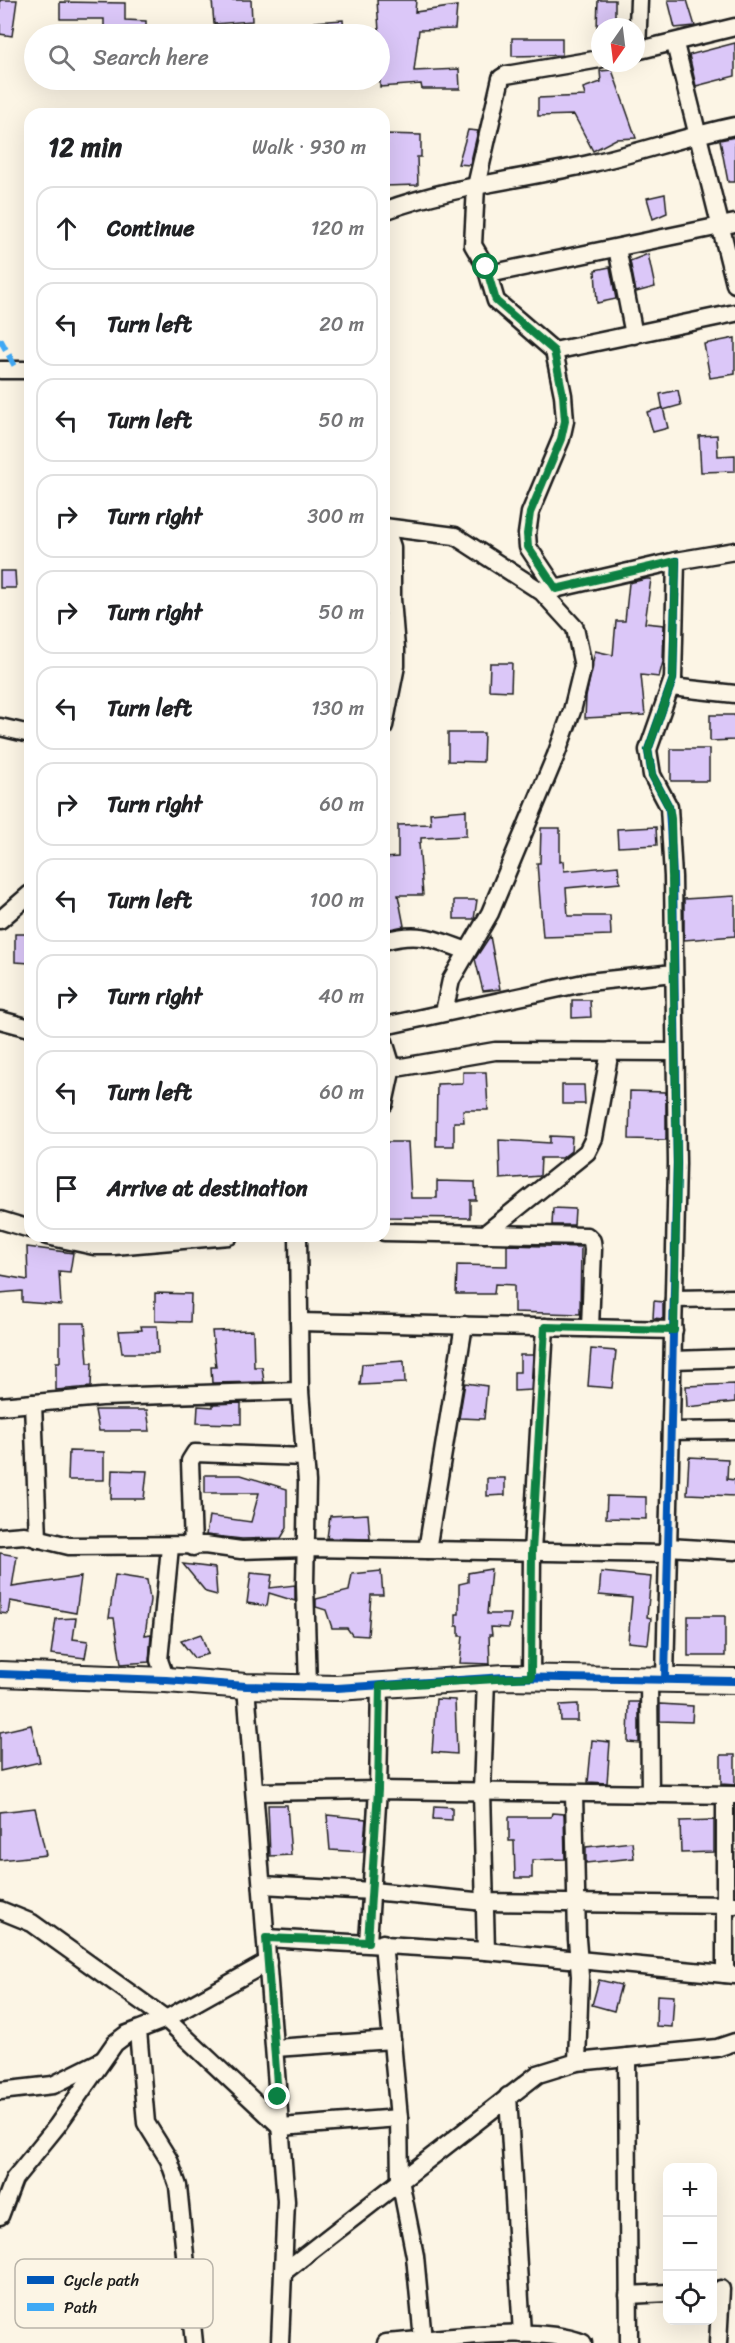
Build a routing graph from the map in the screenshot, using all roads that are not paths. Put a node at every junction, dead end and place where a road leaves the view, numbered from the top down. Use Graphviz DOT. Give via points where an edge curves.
graph roads {
  1 [pos="639,0"];
  2 [pos="638,18"];
  3 [pos="735,27"];
  4 [pos="675,44"];
  5 [pos="645,50"];
  6 [pos="591,61"];
  7 [pos="735,126"];
  8 [pos="697,134"];
  9 [pos="476,186"];
  10 [pos="390,209"];
  11 [pos="728,225"];
  12 [pos="617,248"];
  13 [pos="489,274"];
  14 [pos="735,284"];
  15 [pos="735,313"];
  16 [pos="634,335"];
  17 [pos="554,351"];
  18 [pos="0,369"];
  19 [pos="24,370"];
  20 [pos="390,528"];
  21 [pos="390,541"];
  22 [pos="735,551"];
  23 [pos="676,561"];
  24 [pos="549,590"];
  25 [pos="671,687"];
  26 [pos="735,694"];
  27 [pos="390,695"];
  28 [pos="0,727"];
  29 [pos="24,733"];
  30 [pos="24,899"];
  31 [pos="0,920"];
  32 [pos="390,939"];
  33 [pos="467,951"];
  34 [pos="674,973"];
  35 [pos="444,1011"];
  36 [pos="0,1020"];
  37 [pos="390,1024"];
  38 [pos="24,1026"];
  39 [pos="610,1051"];
  40 [pos="675,1052"];
  41 [pos="390,1066"];
  42 [pos="0,1220"];
  43 [pos="24,1227"];
  44 [pos="390,1232"];
  45 [pos="485,1234"];
  46 [pos="75,1242"];
  47 [pos="109,1242"];
  48 [pos="298,1242"];
  49 [pos="735,1298"];
  50 [pos="674,1299"];
  51 [pos="299,1322"];
  52 [pos="464,1325"];
  53 [pos="545,1327"];
  54 [pos="590,1328"];
  55 [pos="674,1330"];
  56 [pos="735,1358"];
  57 [pos="673,1360"];
  58 [pos="300,1391"];
  59 [pos="33,1403"];
  60 [pos="0,1406"];
  61 [pos="735,1430"];
  62 [pos="671,1431"];
  63 [pos="305,1456"];
  64 [pos="0,1537"];
  65 [pos="39,1539"];
  66 [pos="171,1547"];
  67 [pos="193,1547"];
  68 [pos="308,1548"];
  69 [pos="427,1550"];
  70 [pos="668,1551"];
  71 [pos="735,1551"];
  72 [pos="532,1552"];
  73 [pos="0,1674"];
  74 [pos="531,1677"];
  75 [pos="486,1679"];
  76 [pos="657,1679"];
  77 [pos="166,1680"];
  78 [pos="735,1681"];
  79 [pos="246,1686"];
  80 [pos="380,1686"];
  81 [pos="308,1687"];
  82 [pos="378,1790"];
  83 [pos="482,1791"];
  84 [pos="255,1792"];
  85 [pos="574,1793"];
  86 [pos="650,1794"];
  87 [pos="730,1795"];
  88 [pos="262,1885"];
  89 [pos="372,1891"];
  90 [pos="484,1902"];
  91 [pos="576,1902"];
  92 [pos="729,1904"];
  93 [pos="0,1910"];
  94 [pos="266,1938"];
  95 [pos="375,1943"];
  96 [pos="486,1951"];
  97 [pos="268,1962"];
  98 [pos="580,1962"];
  99 [pos="730,1974"];
  100 [pos="166,2019"];
  101 [pos="138,2031"];
  102 [pos="392,2040"];
  103 [pos="735,2042"];
  104 [pos="275,2048"];
  105 [pos="627,2057"];
  106 [pos="103,2060"];
  107 [pos="577,2062"];
  108 [pos="0,2091"];
  109 [pos="507,2096"];
  110 [pos="399,2118"];
  111 [pos="281,2127"];
  112 [pos="400,2180"];
  113 [pos="0,2217"];
  114 [pos="185,2259"];
  115 [pos="285,2271"];
  116 [pos="723,2289"];
  117 [pos="663,2293"];
  118 [pos="628,2295"];
  119 [pos="192,2328"];
  120 [pos="522,2334"];
  121 [pos="415,2342"];
  122 [pos="194,2343"];
  123 [pos="280,2343"];
  124 [pos="386,2343"];
  125 [pos="583,2343"];
  126 [pos="629,2343"];
  127 [pos="718,2343"];
  1 -- 2 [label="street"];
  3 -- 4 [label="street"];
  4 -- 5 [label="street"];
  4 -- 8 [label="street"];
  6 -- 9 [label="street" via="501,78"];
  7 -- 8 [label="street"];
  8 -- 9 [label="street" via="592,163"];
  8 -- 11 [label="street"];
  9 -- 10 [label="street"];
  9 -- 13 [label="street" via="473,245"];
  11 -- 12 [label="street"];
  11 -- 14 [label="street"];
  12 -- 13 [label="street"];
  12 -- 16 [label="street"];
  13 -- 17 [label="street" via="496,301"];
  15 -- 16 [label="street"];
  16 -- 17 [label="street"];
  17 -- 24 [label="street" via="565,421 530,513 527,534 528,547"];
  18 -- 19 [label="street"];
  20 -- 24 [label="street" via="455,536"];
  21 -- 27 [label="street" via="396,648"];
  22 -- 23 [label="street"];
  23 -- 24 [label="street"];
  23 -- 25 [label="street"];
  24 -- 33 [label="street" via="575,628 583,666 556,755 490,913"];
  25 -- 26 [label="street"];
  25 -- 34 [label="street" via="648,750 652,775 671,819"];
  28 -- 29 [label="street"];
  30 -- 31 [label="street"];
  32 -- 33 [label="street" via="427,936"];
  33 -- 35 [label="street" via="451,980"];
  34 -- 35 [label="street" via="588,982"];
  34 -- 40 [label="street"];
  35 -- 37 [label="street"];
  36 -- 38 [label="street"];
  39 -- 40 [label="street"];
  39 -- 41 [label="street" via="495,1051"];
  39 -- 45 [label="street" via="594,1138 587,1152"];
  40 -- 50 [label="street"];
  42 -- 43 [label="street"];
  44 -- 45 [label="street"];
  45 -- 54 [label="street" via="588,1236 593,1249"];
  46 -- 47 [label="street" via="94,1246"];
  48 -- 51 [label="street"];
  49 -- 50 [label="street"];
  50 -- 55 [label="street"];
  51 -- 52 [label="street"];
  51 -- 58 [label="street"];
  52 -- 53 [label="street"];
  52 -- 69 [label="street"];
  53 -- 54 [label="street"];
  53 -- 72 [label="street"];
  54 -- 55 [label="street"];
  55 -- 57 [label="street"];
  56 -- 57 [label="street"];
  57 -- 62 [label="street"];
  58 -- 59 [label="street"];
  58 -- 63 [label="street"];
  59 -- 60 [label="street"];
  59 -- 65 [label="street"];
  61 -- 62 [label="street"];
  62 -- 70 [label="street"];
  63 -- 67 [label="street" via="195,1454 190,1461"];
  63 -- 68 [label="street"];
  64 -- 65 [label="street"];
  65 -- 66 [label="street" via="69,1546"];
  66 -- 67 [label="street"];
  66 -- 77 [label="street" via="159,1660"];
  67 -- 68 [label="street"];
  68 -- 69 [label="street"];
  68 -- 81 [label="street"];
  69 -- 72 [label="street"];
  70 -- 71 [label="street"];
  70 -- 72 [label="street"];
  70 -- 76 [label="street"];
  72 -- 74 [label="street"];
  73 -- 77 [label="street"];
  74 -- 75 [label="street"];
  74 -- 76 [label="street"];
  75 -- 80 [label="street"];
  75 -- 83 [label="street"];
  76 -- 78 [label="street"];
  76 -- 86 [label="street"];
  77 -- 79 [label="street"];
  79 -- 81 [label="street"];
  79 -- 84 [label="street"];
  80 -- 81 [label="street"];
  80 -- 82 [label="street"];
  82 -- 83 [label="street"];
  82 -- 84 [label="street"];
  82 -- 89 [label="street"];
  83 -- 85 [label="street"];
  83 -- 90 [label="street"];
  84 -- 88 [label="street"];
  85 -- 86 [label="street"];
  85 -- 91 [label="street"];
  86 -- 87 [label="street"];
  87 -- 92 [label="street"];
  88 -- 89 [label="street"];
  88 -- 94 [label="street"];
  89 -- 90 [label="street"];
  89 -- 95 [label="street"];
  90 -- 91 [label="street"];
  90 -- 96 [label="street"];
  91 -- 92 [label="street"];
  91 -- 98 [label="street"];
  92 -- 99 [label="street"];
  93 -- 100 [label="street" via="32,1923"];
  94 -- 95 [label="street"];
  94 -- 97 [label="street"];
  95 -- 96 [label="street"];
  95 -- 102 [label="street"];
  96 -- 98 [label="street"];
  97 -- 100 [label="street"];
  97 -- 104 [label="street"];
  98 -- 99 [label="street"];
  98 -- 107 [label="street"];
  100 -- 101 [label="street"];
  100 -- 111 [label="street"];
  101 -- 106 [label="street" via="115,2043"];
  101 -- 114 [label="street" via="146,2123 169,2160 178,2186"];
  102 -- 104 [label="street"];
  102 -- 110 [label="street"];
  103 -- 105 [label="street" via="717,2048"];
  104 -- 111 [label="street"];
  105 -- 107 [label="street"];
  105 -- 118 [label="street"];
  106 -- 108 [label="street" via="53,2085"];
  106 -- 113 [label="street" via="14,2179"];
  107 -- 109 [label="street" via="538,2074"];
  109 -- 112 [label="street"];
  109 -- 120 [label="street"];
  110 -- 111 [label="street"];
  110 -- 112 [label="street"];
  111 -- 115 [label="street"];
  112 -- 115 [label="street"];
  112 -- 121 [label="street" via="415,2256"];
  115 -- 123 [label="street"];
  116 -- 127 [label="street"];
  117 -- 118 [label="street"];
  118 -- 126 [label="street"];
  119 -- 122 [label="street"];
  120 -- 121 [label="street"];
  120 -- 125 [label="street" via="550,2335"];
  121 -- 124 [label="street"];
}
